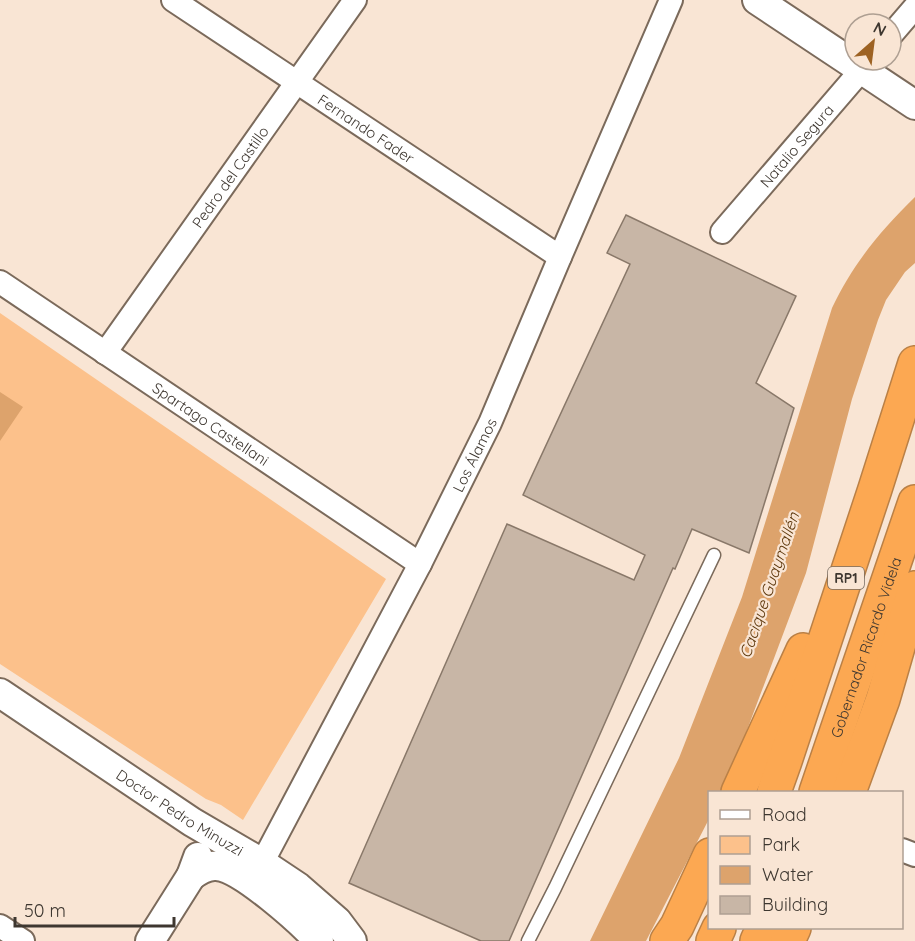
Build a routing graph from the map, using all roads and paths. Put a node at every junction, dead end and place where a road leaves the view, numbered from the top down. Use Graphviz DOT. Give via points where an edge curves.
graph roads {
  1 [pos="173,0"];
  2 [pos="355,0"];
  3 [pos="671,0"];
  4 [pos="757,0"];
  5 [pos="915,7"];
  6 [pos="903,21"];
  7 [pos="843,51"];
  8 [pos="860,72"];
  9 [pos="875,72"];
  10 [pos="296,82"];
  11 [pos="915,105"];
  12 [pos="722,232"];
  13 [pos="560,257"];
  14 [pos="0,282"];
  15 [pos="105,353"];
  16 [pos="915,363"];
  17 [pos="875,489"];
  18 [pos="915,502"];
  19 [pos="714,555"];
  20 [pos="420,564"];
  21 [pos="915,588"];
  22 [pos="0,693"];
  23 [pos="738,791"];
  24 [pos="774,791"];
  25 [pos="816,791"];
  26 [pos="849,791"];
  27 [pos="192,822"];
  28 [pos="708,859"];
  29 [pos="262,863"];
  30 [pos="191,876"];
  31 [pos="268,895"];
  32 [pos="0,926"];
  33 [pos="23,941"];
  34 [pos="150,941"];
  35 [pos="319,941"];
  36 [pos="352,941"];
  37 [pos="528,941"];
  38 [pos="667,941"];
  1 -- 10 [label="street, Fernando Fader"];
  2 -- 10 [label="street, Pedro del Castillo"];
  3 -- 13 [label="street, Los Álamos"];
  4 -- 7 [label="street"];
  5 -- 6 [label="street"];
  8 -- 12 [label="street, Natalio Segura"];
  9 -- 11 [label="street"];
  10 -- 13 [label="street, Fernando Fader"];
  10 -- 15 [label="street, Pedro del Castillo"];
  13 -- 20 [label="street, Los Álamos" via="490,423"];
  14 -- 15 [label="street, Spartago Castellani"];
  15 -- 20 [label="street, Spartago Castellani"];
  16 -- 17 [label="highway, RP1"];
  17 -- 23 [label="highway"];
  17 -- 24 [label="highway, RP1"];
  18 -- 25 [label="highway, Gobernador Ricardo Videla / RP1"];
  19 -- 37 [label="lane"];
  20 -- 29 [label="street, Los Álamos"];
  21 -- 26 [label="highway" via="883,699"];
  22 -- 27 [label="street, Doctor Pedro Minuzzi"];
  27 -- 29 [label="street, Doctor Pedro Minuzzi"];
  27 -- 30 [label="street" via="199,846"];
  28 -- 38 [label="highway"];
  29 -- 31 [label="street" via="259,879"];
  29 -- 36 [label="street, Doctor Pedro Minuzzi" via="320,905"];
  30 -- 31 [label="street, Doctor Pedro Minuzzi" via="208,866 224,867"];
  30 -- 34 [label="street"];
  31 -- 35 [label="street, Doctor Pedro Minuzzi"];
  32 -- 33 [label="street"];
}
